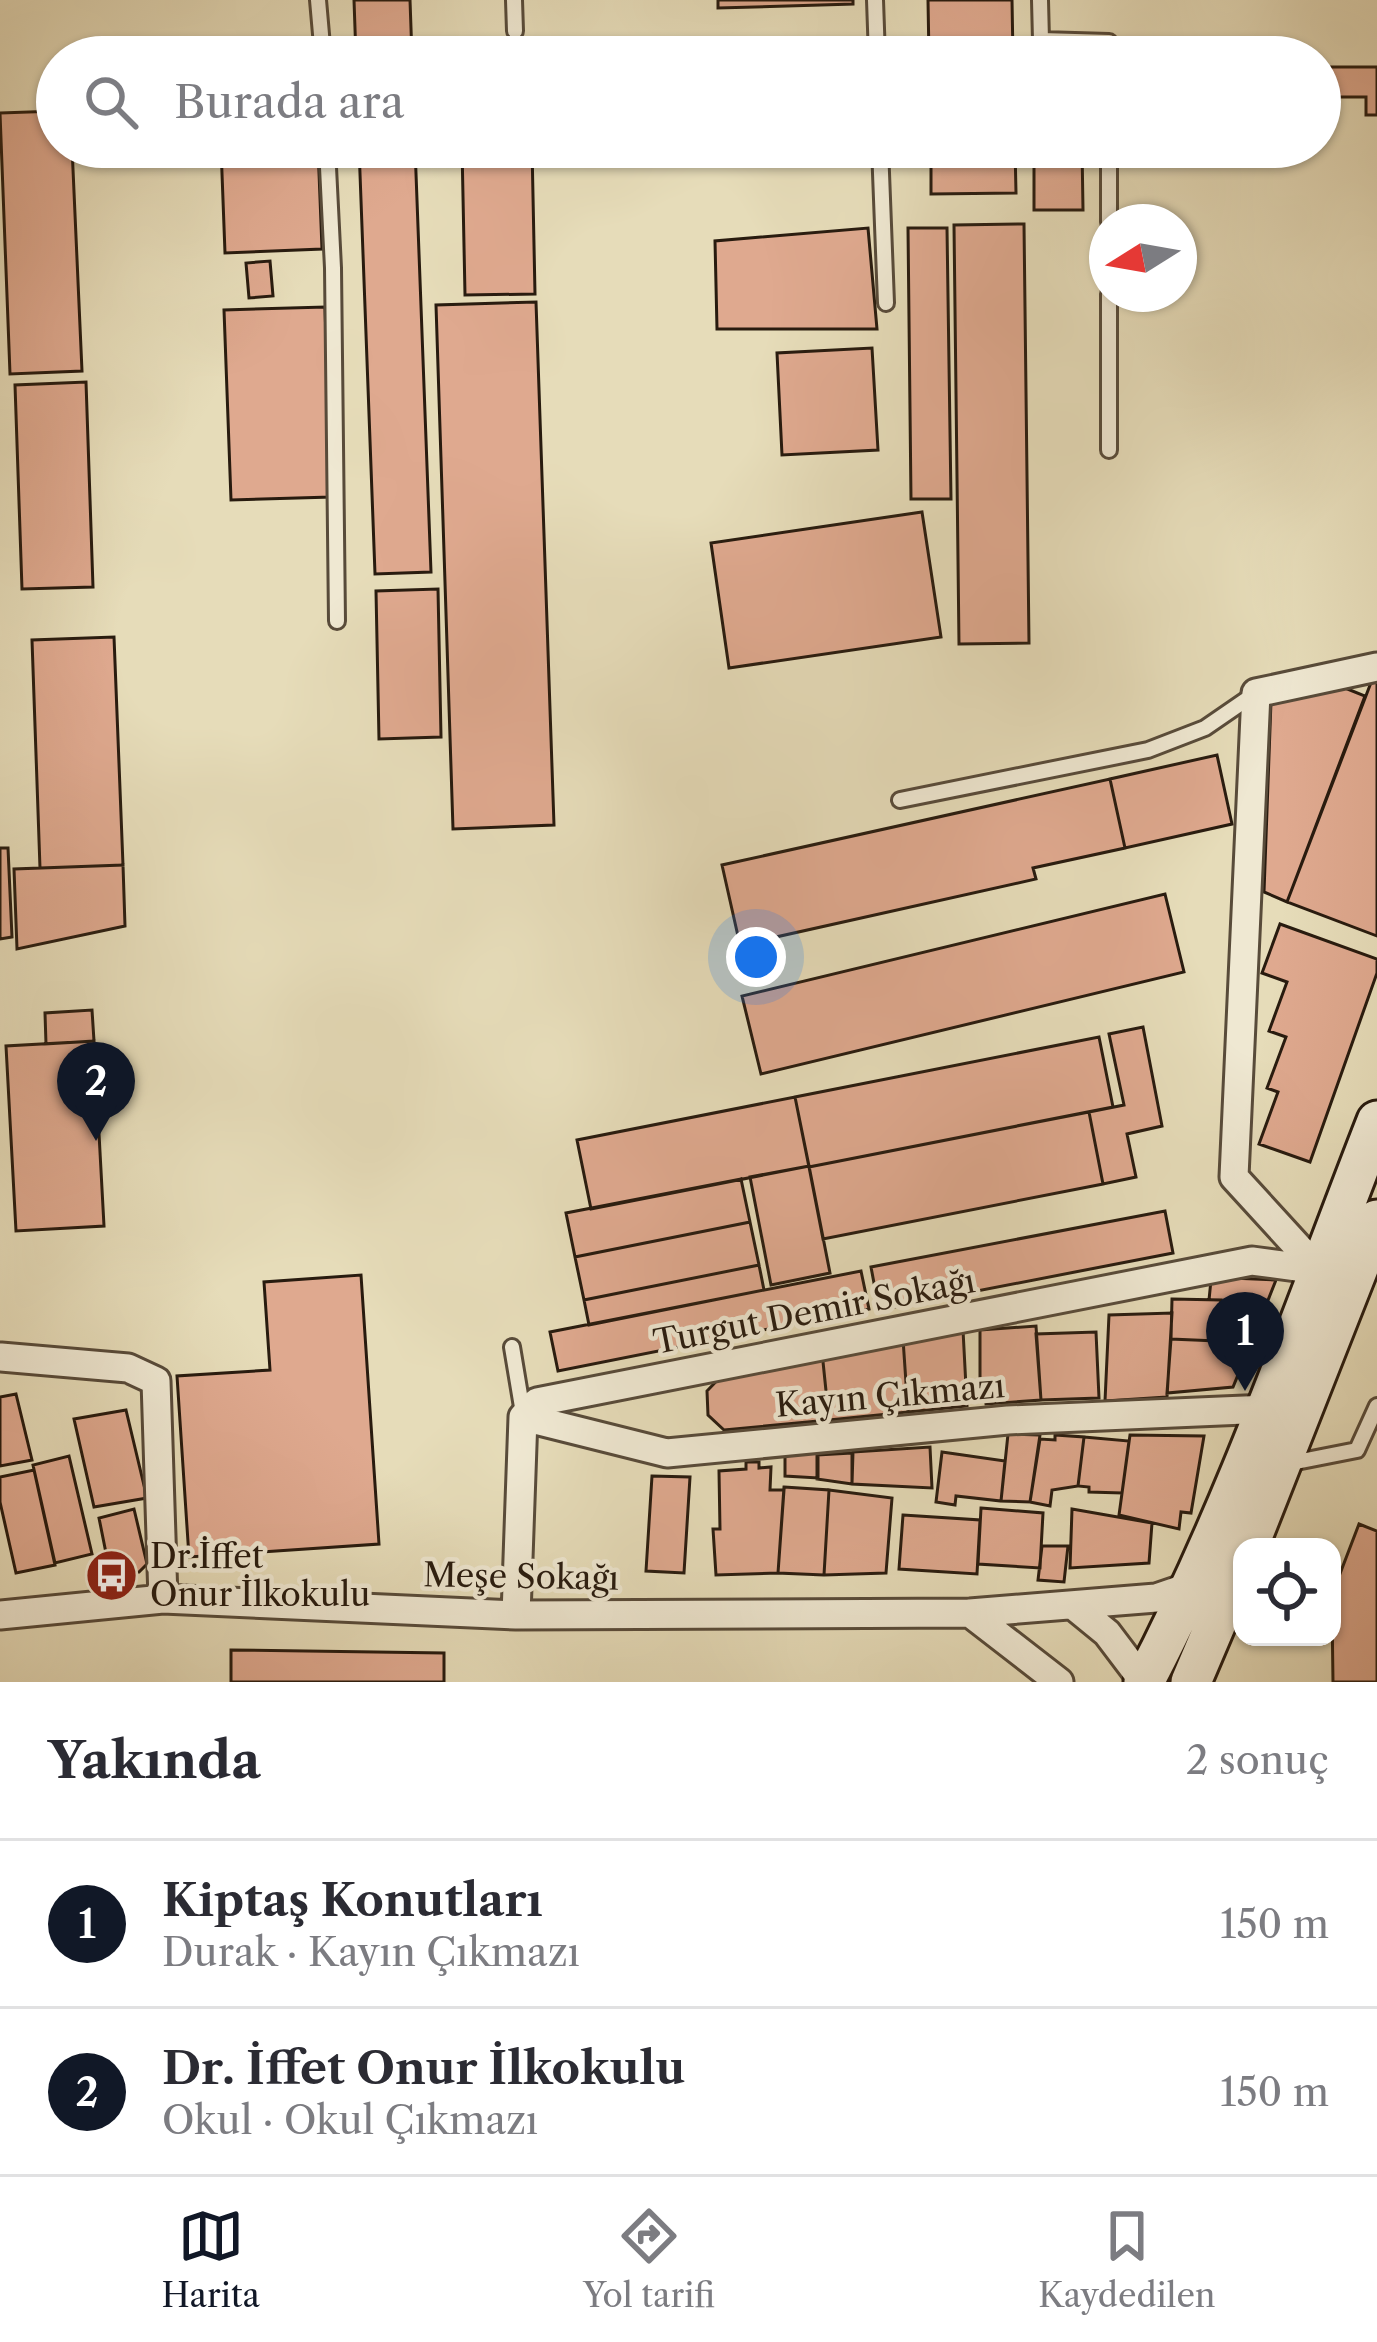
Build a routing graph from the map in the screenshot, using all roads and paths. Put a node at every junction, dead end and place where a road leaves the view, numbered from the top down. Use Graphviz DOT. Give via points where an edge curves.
graph roads {
  1 [pos="318,0"];
  2 [pos="514,0"];
  3 [pos="875,0"];
  4 [pos="1040,0"];
  5 [pos="515,31"];
  6 [pos="321,36"];
  7 [pos="876,36"];
  8 [pos="1041,36"];
  9 [pos="328,168"];
  10 [pos="881,168"];
  11 [pos="1108,168"];
  12 [pos="1108,204"];
  13 [pos="886,303"];
  14 [pos="1108,312"];
  15 [pos="1108,450"];
  16 [pos="337,621"];
  17 [pos="1377,667"];
  18 [pos="1256,693"];
  19 [pos="900,800"];
  20 [pos="1377,1121"];
  21 [pos="1374,1238"];
  22 [pos="1319,1270"];
  23 [pos="512,1347"];
  24 [pos="1,1357"];
  25 [pos="1377,1406"];
  26 [pos="1268,1409"];
  27 [pos="523,1418"];
  28 [pos="1281,1465"];
  29 [pos="1252,1538"];
  30 [pos="1233,1583"];
  31 [pos="1194,1585"];
  32 [pos="163,1599"];
  33 [pos="1074,1606"];
  34 [pos="970,1613"];
  35 [pos="0,1615"];
  36 [pos="516,1615"];
  37 [pos="1059,1682"];
  38 [pos="1144,1682"];
  39 [pos="1190,1682"];
  1 -- 6 [label="lane"];
  2 -- 5 [label="lane"];
  3 -- 7 [label="lane"];
  4 -- 8 [label="lane"];
  9 -- 16 [label="lane"];
  10 -- 13 [label="lane"];
  11 -- 12 [label="lane"];
  14 -- 15 [label="lane"];
  17 -- 18 [label="street"];
  18 -- 19 [label="lane" via="1205,728 1148,751"];
  18 -- 22 [label="street" via="1234,1177"];
  20 -- 22 [label="main road"];
  21 -- 28 [label="main road"];
  22 -- 26 [label="main road"];
  22 -- 27 [label="street, Turgut Demir Sokağı" via="1252,1262 537,1402"];
  23 -- 27 [label="lane"];
  24 -- 32 [label="street" via="128,1368 156,1381"];
  25 -- 28 [label="lane" via="1357,1450"];
  26 -- 27 [label="street, Kayın Çıkmazı" via="1008,1420 667,1453"];
  26 -- 31 [label="main road"];
  27 -- 36 [label="street"];
  28 -- 29 [label="main road"];
  30 -- 39 [label="main road"];
  31 -- 33 [label="street, Meşe Sokağı" via="1156,1598"];
  31 -- 38 [label="main road"];
  32 -- 35 [label="street, Meşe Sokağı"];
  32 -- 36 [label="street, Meşe Sokağı"];
  33 -- 34 [label="street, Meşe Sokağı"];
  33 -- 38 [label="street"];
  34 -- 36 [label="street, Meşe Sokağı"];
  34 -- 37 [label="street"];
}
